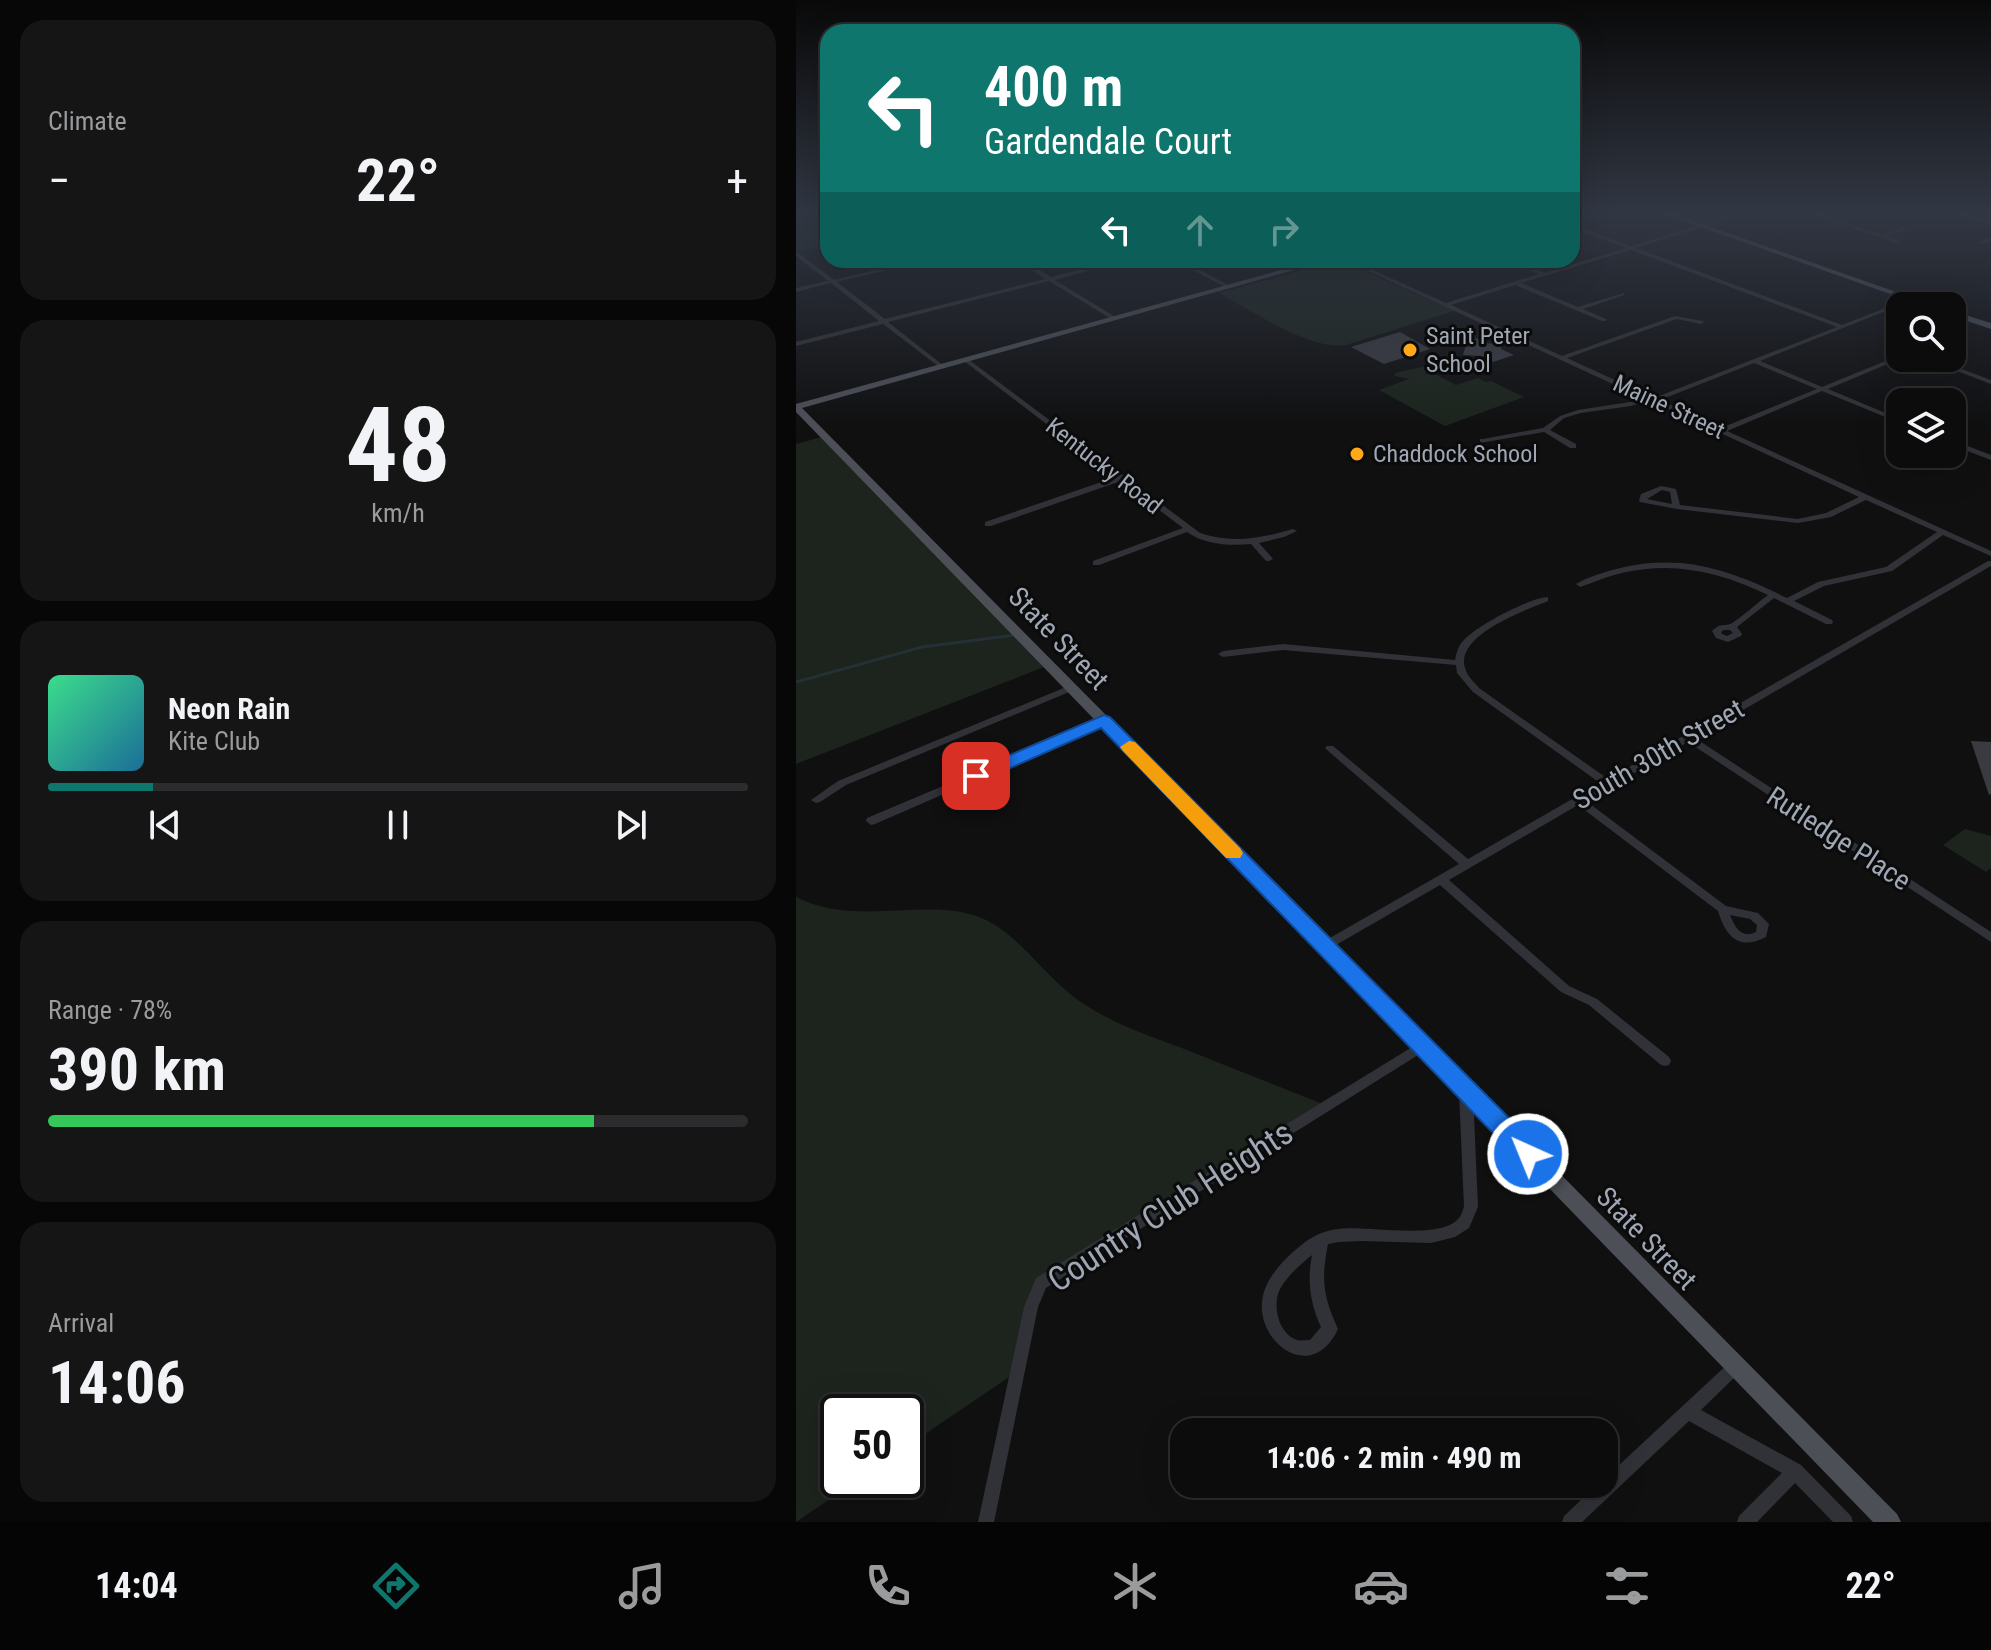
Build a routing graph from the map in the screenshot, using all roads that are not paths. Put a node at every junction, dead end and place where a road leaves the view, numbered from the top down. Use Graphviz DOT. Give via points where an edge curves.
graph roads {
  1 [pos="822,284"];
  2 [pos="839,284"];
  3 [pos="1030,284"];
  4 [pos="1058,284"];
  5 [pos="1223,284"];
  6 [pos="1240,284"];
  7 [pos="1399,284"];
  8 [pos="1512,284"];
  9 [pos="1517,284"];
  10 [pos="1727,284"];
  11 [pos="1870,284"];
  12 [pos="1229,287"];
  13 [pos="796,290"];
  14 [pos="1893,292"];
  15 [pos="1622,294"];
  16 [pos="1445,305"];
  17 [pos="1577,309"];
  18 [pos="1886,310"];
  19 [pos="1966,317"];
  20 [pos="1115,319"];
  21 [pos="1604,320"];
  22 [pos="885,321"];
  23 [pos="1701,322"];
  24 [pos="1988,323"];
  25 [pos="1843,327"];
  26 [pos="796,344"];
  27 [pos="1562,358"];
  28 [pos="966,360"];
  29 [pos="1754,361"];
  30 [pos="1886,363"];
  31 [pos="942,367"];
  32 [pos="1964,372"];
  33 [pos="1991,382"];
  34 [pos="1823,389"];
  35 [pos="1652,399"];
  36 [pos="796,407"];
  37 [pos="1886,415"];
  38 [pos="1545,430"];
  39 [pos="1721,431"];
  40 [pos="1483,441"];
  41 [pos="1573,446"];
  42 [pos="1966,448"];
  43 [pos="1991,458"];
  44 [pos="1121,478"];
  45 [pos="1865,497"];
  46 [pos="1677,507"];
  47 [pos="988,524"];
  48 [pos="1187,529"];
  49 [pos="1293,531"];
  50 [pos="1943,532"];
  51 [pos="1254,542"];
  52 [pos="1991,554"];
  53 [pos="1269,559"];
  54 [pos="1096,563"];
  55 [pos="1991,563"];
  56 [pos="1580,584"];
  57 [pos="1773,595"];
  58 [pos="1545,599"];
  59 [pos="1787,601"];
  60 [pos="1829,622"];
  61 [pos="1732,627"];
  62 [pos="1223,654"];
  63 [pos="1459,663"];
  64 [pos="1071,688"];
  65 [pos="1104,721"];
  66 [pos="1687,737"];
  67 [pos="1330,748"];
  68 [pos="1607,783"];
  69 [pos="816,800"];
  70 [pos="1578,800"];
  71 [pos="871,821"];
  72 [pos="1467,864"];
  73 [pos="1441,879"];
  74 [pos="1723,909"];
  75 [pos="1991,938"];
  76 [pos="1325,946"];
  77 [pos="1422,1046"];
  78 [pos="1665,1061"];
  79 [pos="1466,1090"];
  80 [pos="1322,1239"];
  81 [pos="1736,1366"];
  82 [pos="1689,1412"];
  83 [pos="1795,1471"];
  84 [pos="986,1522"];
  85 [pos="1570,1522"];
  86 [pos="1745,1522"];
  87 [pos="1845,1522"];
  88 [pos="1889,1522"];
  1 -- 13 [label="street"];
  2 -- 22 [label="street"];
  3 -- 22 [label="street"];
  4 -- 20 [label="street"];
  5 -- 12 [label="street"];
  6 -- 12 [label="main road"];
  7 -- 16 [label="street, Maine Street"];
  8 -- 16 [label="street"];
  9 -- 17 [label="street"];
  10 -- 25 [label="street"];
  11 -- 14 [label="main road"];
  12 -- 20 [label="main road"];
  15 -- 17 [label="street"];
  16 -- 27 [label="street, Maine Street"];
  17 -- 21 [label="street"];
  18 -- 25 [label="street"];
  19 -- 24 [label="main road"];
  20 -- 28 [label="main road"];
  22 -- 26 [label="street"];
  22 -- 31 [label="street"];
  23 -- 27 [label="street" via="1677,317"];
  25 -- 29 [label="street"];
  27 -- 35 [label="street, Maine Street"];
  28 -- 31 [label="main road"];
  28 -- 44 [label="street, Kentucky Road"];
  29 -- 34 [label="street"];
  29 -- 35 [label="street"];
  30 -- 34 [label="street"];
  31 -- 36 [label="main road"];
  32 -- 33 [label="street"];
  34 -- 37 [label="street"];
  34 -- 39 [label="street"];
  35 -- 38 [label="street" via="1569,414"];
  35 -- 39 [label="street, Maine Street"];
  36 -- 64 [label="main road, State Street"];
  38 -- 40 [label="street"];
  38 -- 41 [label="street"];
  39 -- 45 [label="street, Maine Street"];
  42 -- 43 [label="street"];
  44 -- 47 [label="street"];
  44 -- 48 [label="street, Kentucky Road"];
  45 -- 46 [label="street" via="1828,515 1798,521"];
  45 -- 50 [label="street, Maine Street"];
  48 -- 51 [label="street, Kentucky Road" via="1221,542"];
  48 -- 54 [label="street"];
  49 -- 51 [label="street, Kentucky Road"];
  50 -- 52 [label="street, Maine Street"];
  50 -- 59 [label="street" via="1889,569 1821,584"];
  51 -- 53 [label="street"];
  55 -- 66 [label="street, South 30th Street"];
  56 -- 57 [label="street" via="1628,567 1685,563"];
  57 -- 59 [label="street"];
  57 -- 61 [label="street"];
  58 -- 63 [label="street" via="1476,632 1464,644"];
  59 -- 60 [label="street"];
  62 -- 63 [label="street" via="1283,647"];
  63 -- 68 [label="street" via="1476,690"];
  64 -- 65 [label="main road, State Street"];
  64 -- 69 [label="street" via="842,783"];
  65 -- 71 [label="street"];
  65 -- 76 [label="main road, State Street"];
  66 -- 68 [label="street, South 30th Street"];
  66 -- 75 [label="street, Rutledge Place"];
  67 -- 72 [label="street"];
  68 -- 70 [label="street, South 30th Street"];
  70 -- 72 [label="street, South 30th Street"];
  70 -- 74 [label="street"];
  72 -- 73 [label="street, South 30th Street"];
  73 -- 76 [label="street, South 30th Street"];
  73 -- 78 [label="street" via="1565,989 1593,1002"];
  76 -- 77 [label="main road, State Street"];
  77 -- 79 [label="main road, State Street"];
  77 -- 84 [label="street, Country Club Heights" via="1041,1283 1031,1307"];
  79 -- 80 [label="street" via="1471,1207 1466,1223 1436,1237 1361,1232"];
  79 -- 81 [label="main road, State Street"];
  80 -- 80 [label="street" via="1315,1275 1317,1302 1330,1329 1314,1347 1296,1348 1276,1333 1268,1308 1272,1288"];
  81 -- 82 [label="street"];
  81 -- 88 [label="main road, State Street"];
  82 -- 83 [label="street"];
  82 -- 85 [label="street"];
  83 -- 86 [label="street"];
  83 -- 87 [label="street"];
}
